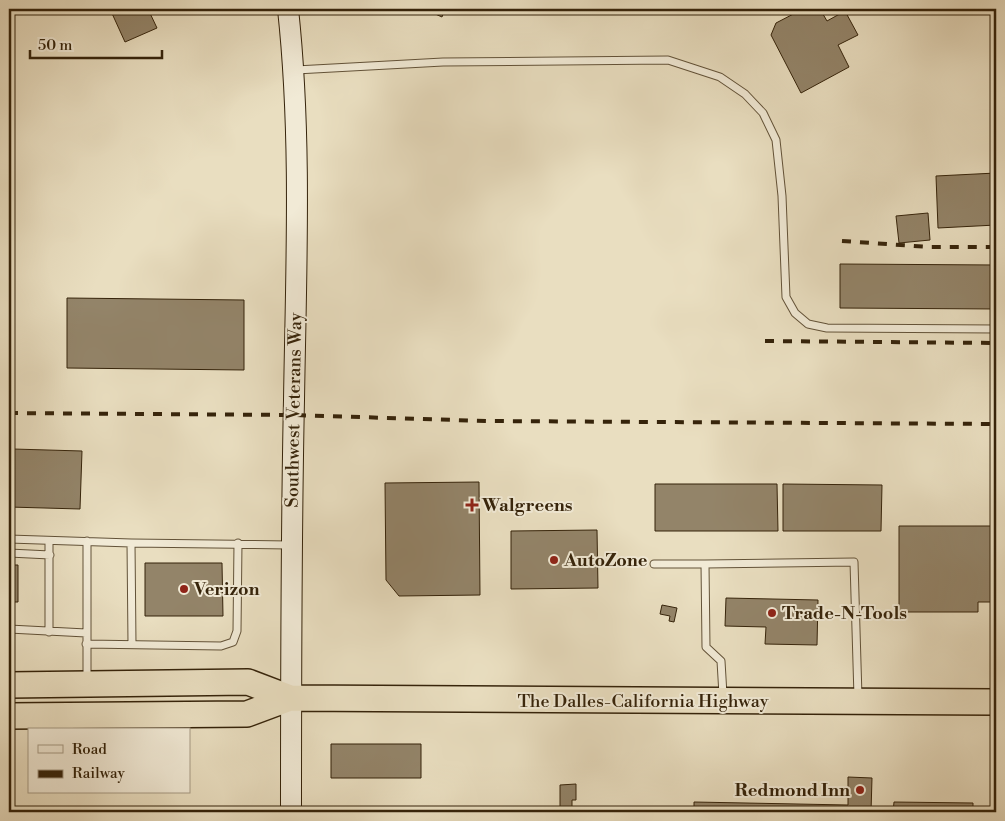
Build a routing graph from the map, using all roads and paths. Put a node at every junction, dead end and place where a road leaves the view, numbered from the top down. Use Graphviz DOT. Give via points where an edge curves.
graph roads {
  1 [pos="288,9"];
  2 [pos="295,70"];
  3 [pos="996,329"];
  4 [pos="9,538"];
  5 [pos="49,541"];
  6 [pos="87,541"];
  7 [pos="131,543"];
  8 [pos="238,543"];
  9 [pos="292,545"];
  10 [pos="9,553"];
  11 [pos="50,555"];
  12 [pos="654,564"];
  13 [pos="705,564"];
  14 [pos="9,629"];
  15 [pos="49,632"];
  16 [pos="86,632"];
  17 [pos="86,644"];
  18 [pos="132,644"];
  19 [pos="87,683"];
  20 [pos="9,685"];
  21 [pos="290,698"];
  22 [pos="723,701"];
  23 [pos="858,702"];
  24 [pos="996,702"];
  25 [pos="9,716"];
  26 [pos="291,812"];
  1 -- 2 [label="main road, Southwest Veterans Way"];
  2 -- 3 [label="lane" via="443,62 668,60 720,77 745,94 763,113 776,140 786,297 808,324 827,328"];
  2 -- 9 [label="main road, Southwest Veterans Way" via="297,210"];
  4 -- 5 [label="lane"];
  5 -- 6 [label="lane"];
  5 -- 11 [label="lane"];
  6 -- 7 [label="lane"];
  6 -- 16 [label="lane"];
  7 -- 8 [label="lane"];
  7 -- 18 [label="lane"];
  8 -- 9 [label="lane"];
  8 -- 18 [label="lane" via="237,631 233,642 221,646"];
  9 -- 21 [label="main road, Southwest Veterans Way"];
  10 -- 11 [label="lane"];
  11 -- 15 [label="lane"];
  12 -- 13 [label="lane"];
  13 -- 22 [label="lane" via="706,647 722,661"];
  13 -- 23 [label="lane" via="854,562"];
  14 -- 15 [label="lane"];
  15 -- 16 [label="lane"];
  16 -- 17 [label="lane"];
  17 -- 18 [label="lane"];
  17 -- 19 [label="lane"];
  19 -- 20 [label="highway, The Dalles-California Highway"];
  19 -- 21 [label="highway, The Dalles-California Highway" via="248,682"];
  21 -- 22 [label="highway, The Dalles-California Highway"];
  21 -- 25 [label="highway, The Dalles-California Highway" via="247,714"];
  21 -- 26 [label="main road, Southwest Veterans Way"];
  22 -- 23 [label="highway, The Dalles-California Highway"];
  23 -- 24 [label="highway, The Dalles-California Highway"];
}
